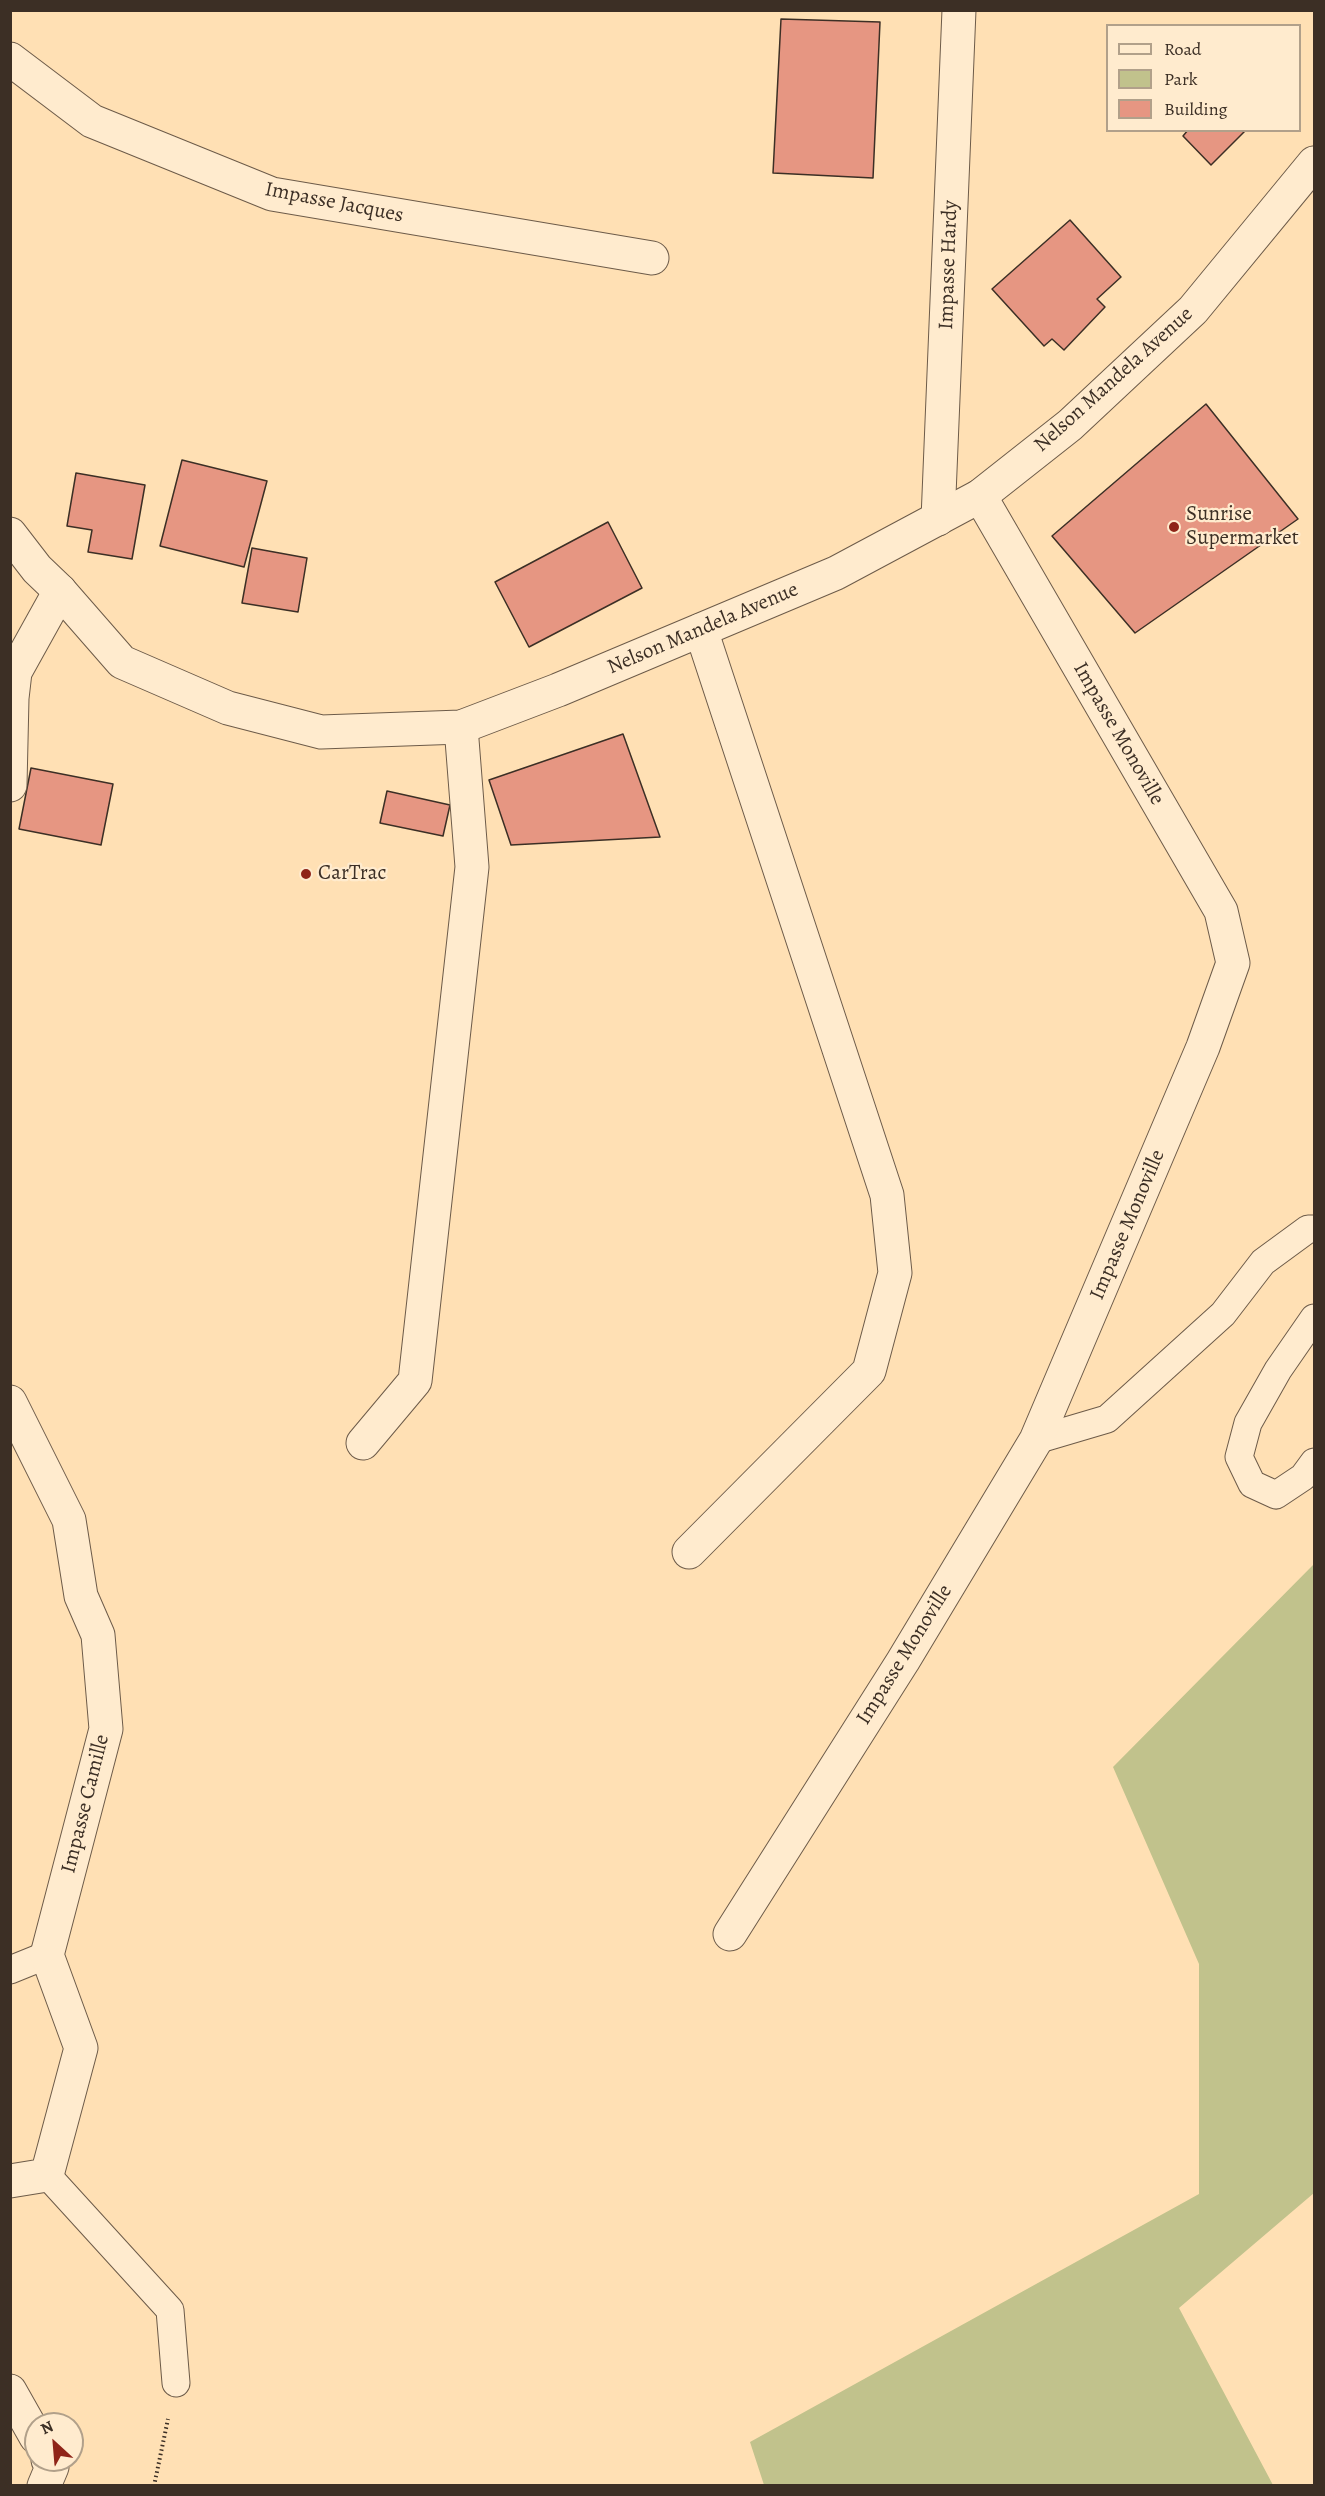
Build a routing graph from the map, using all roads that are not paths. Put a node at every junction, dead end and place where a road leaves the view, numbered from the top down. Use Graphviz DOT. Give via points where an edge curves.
graph roads {
  1 [pos="959,10"];
  2 [pos="10,59"];
  3 [pos="1314,163"];
  4 [pos="652,258"];
  5 [pos="980,496"];
  6 [pos="938,519"];
  7 [pos="10,534"];
  8 [pos="60,591"];
  9 [pos="701,630"];
  10 [pos="461,727"];
  11 [pos="10,785"];
  12 [pos="1314,1229"];
  13 [pos="1314,1318"];
  14 [pos="10,1402"];
  15 [pos="1036,1440"];
  16 [pos="363,1443"];
  17 [pos="1314,1462"];
  18 [pos="689,1552"];
  19 [pos="730,1934"];
  20 [pos="47,1955"];
  21 [pos="10,1970"];
  22 [pos="47,2175"];
  23 [pos="10,2181"];
  24 [pos="176,2383"];
  25 [pos="10,2391"];
  26 [pos="24,2416"];
  27 [pos="50,2472"];
  28 [pos="44,2486"];
  1 -- 6 [label="street, Impasse Hardy"];
  2 -- 4 [label="street, Impasse Jacques" via="92,121 272,194"];
  3 -- 5 [label="street, Nelson Mandela Avenue" via="1193,310 1070,425"];
  5 -- 6 [label="street, Nelson Mandela Avenue"];
  5 -- 15 [label="street, Impasse Monoville" via="1221,911 1233,963 1203,1047"];
  6 -- 9 [label="street, Nelson Mandela Avenue" via="836,573"];
  7 -- 8 [label="street, Nelson Mandela Avenue"];
  8 -- 10 [label="street, Nelson Mandela Avenue" via="122,662 228,708 321,732"];
  8 -- 11 [label="street" via="15,672"];
  9 -- 10 [label="street, Nelson Mandela Avenue"];
  9 -- 18 [label="street" via="886,1195 895,1273 869,1371"];
  10 -- 16 [label="street" via="472,867 415,1381"];
  12 -- 15 [label="lane" via="1308,1229 1263,1262 1223,1314 1107,1419"];
  13 -- 17 [label="lane" via="1248,1422 1239,1457 1252,1484 1276,1495 1303,1477"];
  14 -- 20 [label="street, Impasse Camille" via="69,1520 81,1596 98,1635 106,1729"];
  15 -- 19 [label="street, Impasse Monoville"];
  20 -- 21 [label="lane"];
  20 -- 22 [label="street" via="81,2048"];
  22 -- 23 [label="street"];
  22 -- 24 [label="lane" via="170,2310"];
  25 -- 26 [label="street"];
  27 -- 28 [label="street"];
}
